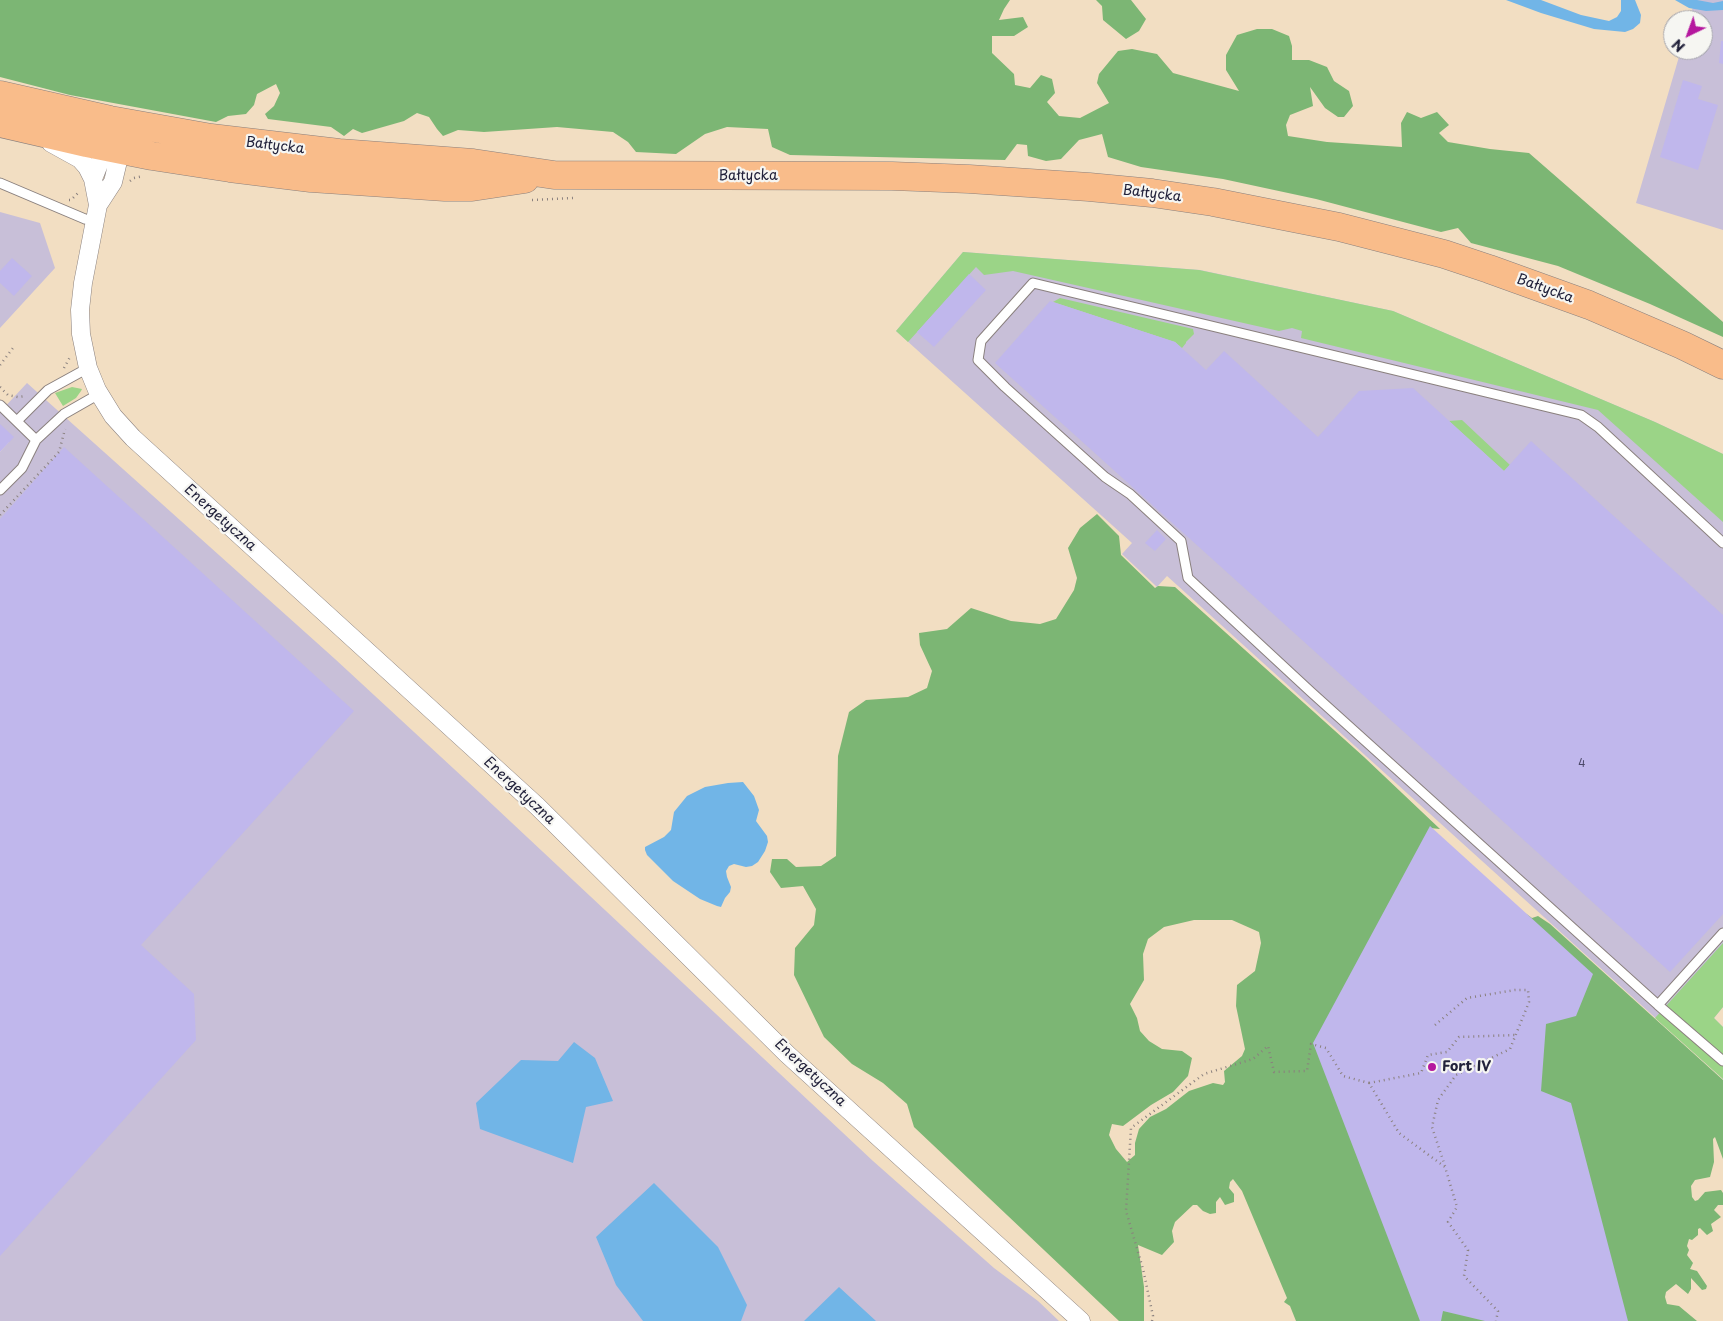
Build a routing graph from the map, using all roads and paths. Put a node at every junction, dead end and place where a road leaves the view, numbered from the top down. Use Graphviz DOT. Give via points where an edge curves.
graph roads {
  1 [pos="0,95"];
  2 [pos="89,116"];
  3 [pos="10,126"];
  4 [pos="175,132"];
  5 [pos="115,149"];
  6 [pos="554,175"];
  7 [pos="93,179"];
  8 [pos="0,183"];
  9 [pos="54,207"];
  10 [pos="96,213"];
  11 [pos="13,348"];
  12 [pos="70,350"];
  13 [pos="0,365"];
  14 [pos="1723,366"];
  15 [pos="88,368"];
  16 [pos="60,372"];
  17 [pos="0,387"];
  18 [pos="99,394"];
  19 [pos="28,396"];
  20 [pos="0,405"];
  21 [pos="17,421"];
  22 [pos="36,440"];
  23 [pos="0,490"];
  24 [pos="1723,543"];
  25 [pos="1723,933"];
  26 [pos="1658,1005"];
  27 [pos="1435,1026"];
  28 [pos="1516,1035"];
  29 [pos="1723,1061"];
  30 [pos="1369,1083"];
  31 [pos="1445,1167"];
  32 [pos="1081,1321"];
  33 [pos="1152,1321"];
  34 [pos="1496,1321"];
  1 -- 2 [label="main road, Bałtycka"];
  2 -- 4 [label="main road, Bałtycka"];
  2 -- 5 [label="street"];
  3 -- 5 [label="main road, Bałtycka"];
  3 -- 7 [label="street" via="66,150 80,159"];
  4 -- 5 [label="street" via="135,139"];
  4 -- 6 [label="main road, Bałtycka" via="312,150 474,163"];
  5 -- 6 [label="main road, Bałtycka" via="258,172 400,185 472,187"];
  5 -- 7 [label="street" via="101,159"];
  5 -- 10 [label="street" via="118,160 113,182"];
  6 -- 14 [label="main road, Bałtycka" via="969,179 1089,187 1213,202 1339,227 1444,254 1589,305"];
  7 -- 9 [label="path" via="80,177 78,195 71,200 58,198"];
  7 -- 10 [label="street"];
  8 -- 9 [label="lane"];
  9 -- 10 [label="lane" via="85,219"];
  10 -- 15 [label="street, Energetyczna" via="80,310"];
  11 -- 13 [label="path"];
  12 -- 16 [label="path" via="70,357"];
  15 -- 18 [label="street, Energetyczna"];
  15 -- 21 [label="lane" via="48,390"];
  17 -- 19 [label="path" via="8,396"];
  18 -- 22 [label="lane" via="64,414"];
  18 -- 32 [label="street, Energetyczna" via="133,438 537,806 787,1054"];
  20 -- 21 [label="lane"];
  21 -- 22 [label="lane"];
  22 -- 23 [label="lane" via="22,468"];
  24 -- 26 [label="lane" via="1581,415 1033,283 981,341 978,360 1105,477 1130,494 1181,541 1188,578"];
  25 -- 26 [label="lane"];
  26 -- 29 [label="lane"];
  27 -- 28 [label="path" via="1467,998 1528,990 1529,1002"];
  28 -- 30 [label="path" via="1459,1036 1448,1052 1428,1054 1421,1073"];
  28 -- 31 [label="path" via="1510,1049 1456,1075 1438,1100 1432,1127"];
  30 -- 31 [label="path" via="1399,1133"];
  30 -- 33 [label="path" via="1343,1076 1326,1048 1311,1044 1307,1071 1274,1072 1268,1046 1253,1059 1204,1074 1131,1128 1126,1211 1143,1269 1154,1316"];
  31 -- 34 [label="path" via="1457,1207 1448,1222 1468,1250 1464,1276 1498,1312"];
}
